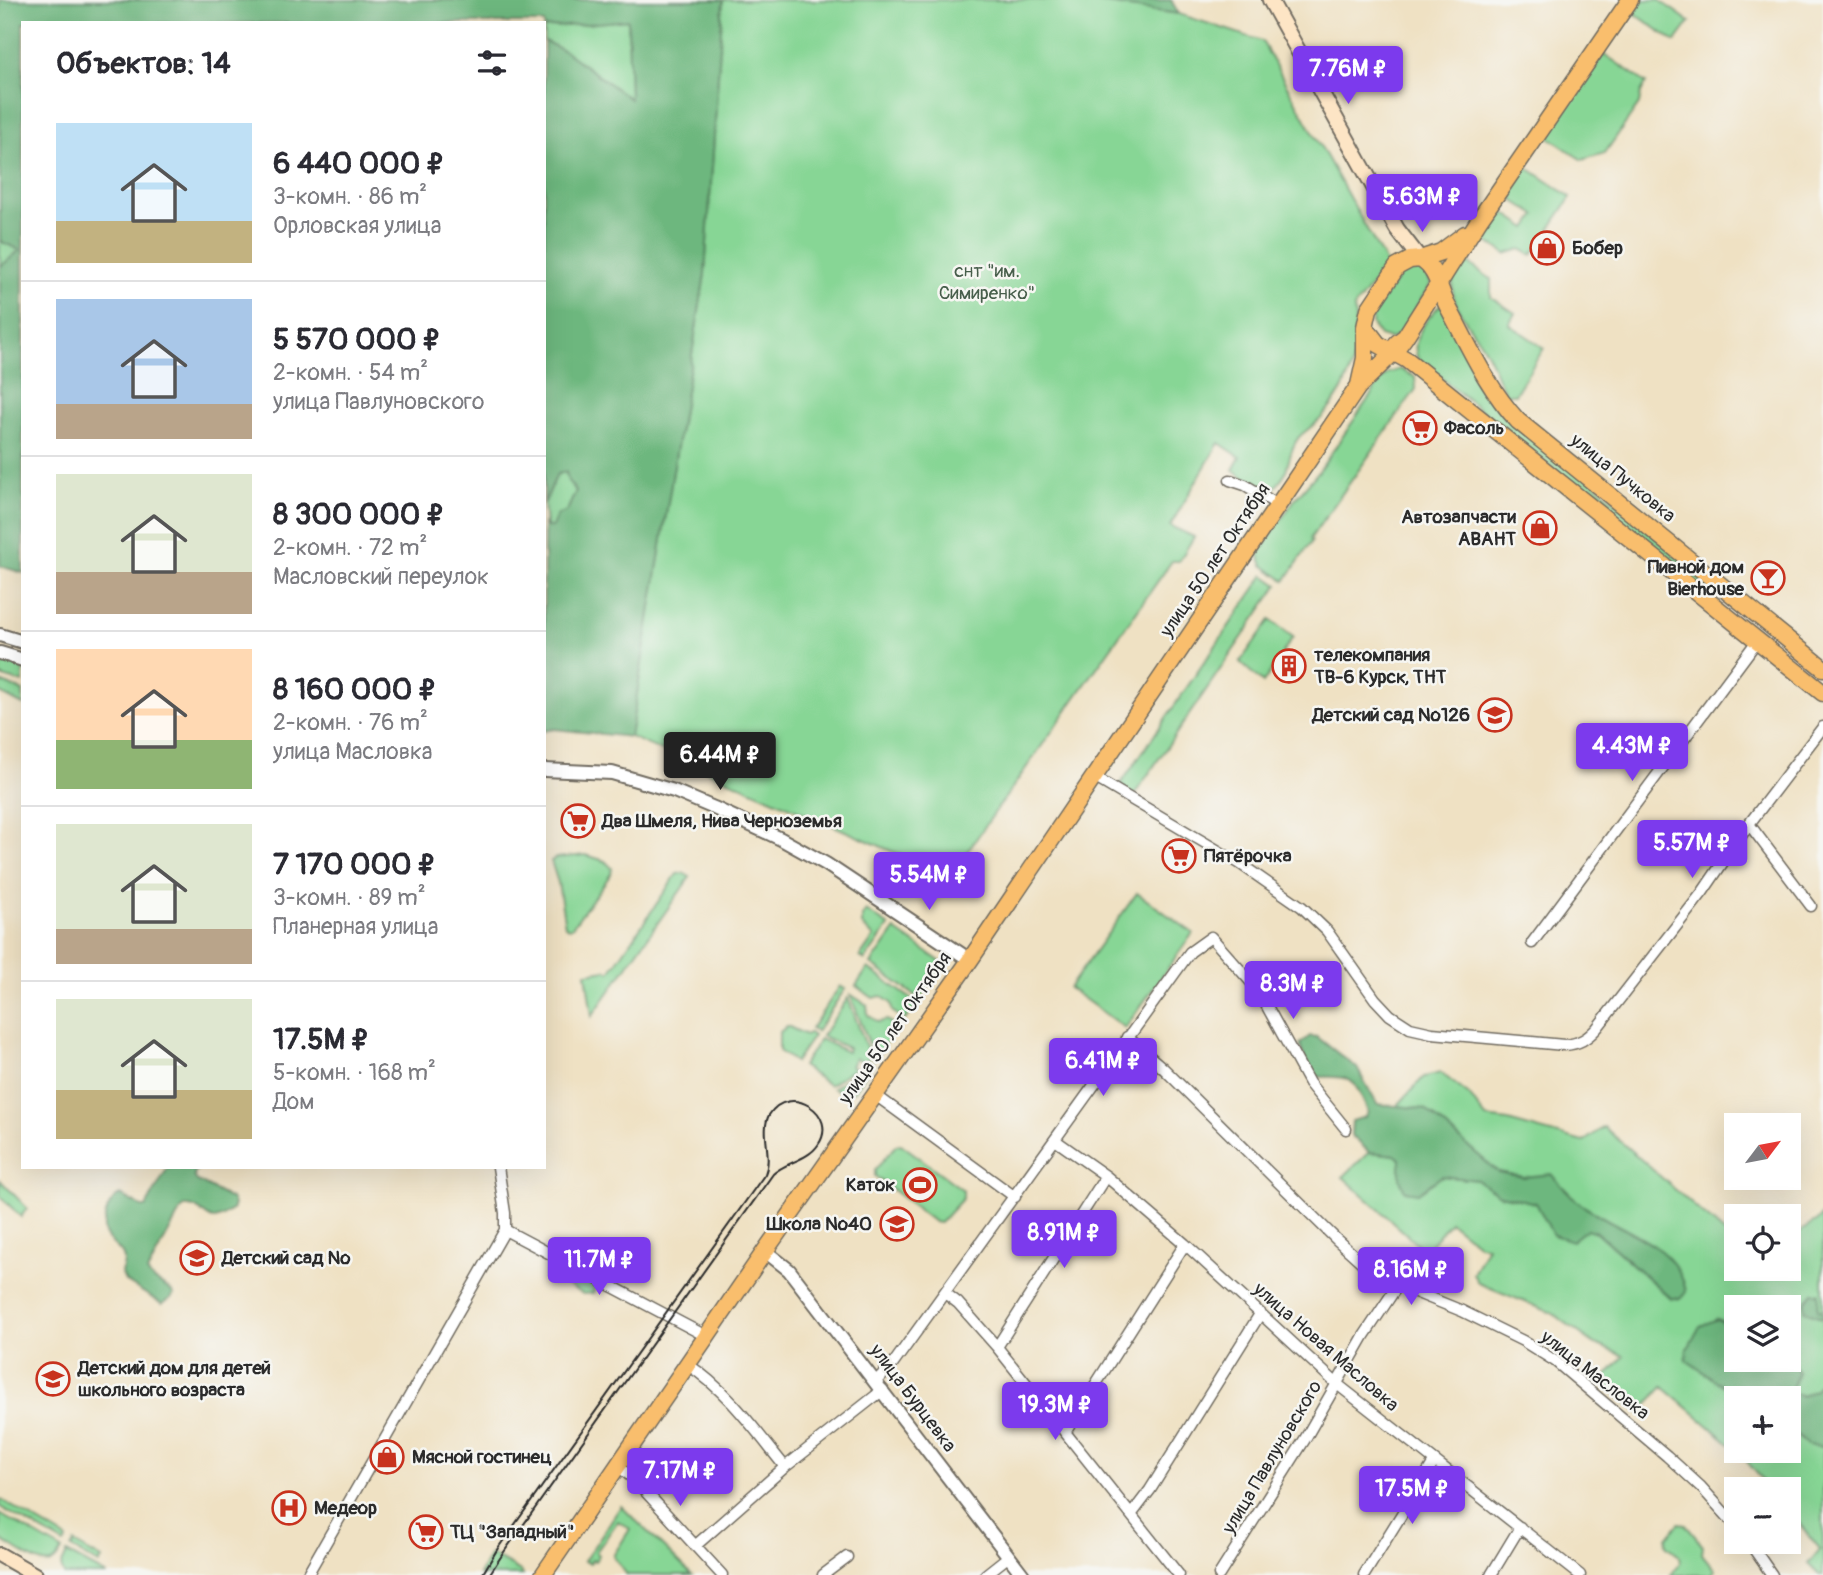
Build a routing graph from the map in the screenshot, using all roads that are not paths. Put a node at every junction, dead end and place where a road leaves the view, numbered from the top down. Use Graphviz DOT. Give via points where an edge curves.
graph roads {
  1 [pos="1270,0"];
  2 [pos="1630,0"];
  3 [pos="1479,220"];
  4 [pos="1396,229"];
  5 [pos="1420,259"];
  6 [pos="1397,267"];
  7 [pos="1439,286"];
  8 [pos="1365,327"];
  9 [pos="1405,337"];
  10 [pos="1378,344"];
  11 [pos="1394,352"];
  12 [pos="1359,387"];
  13 [pos="1230,480"];
  14 [pos="1278,505"];
  15 [pos="1726,588"];
  16 [pos="1712,605"];
  17 [pos="0,635"];
  18 [pos="21,641"];
  19 [pos="1757,641"];
  20 [pos="0,653"];
  21 [pos="21,659"];
  22 [pos="1823,668"];
  23 [pos="1823,693"];
  24 [pos="1823,727"];
  25 [pos="546,771"];
  26 [pos="1092,776"];
  27 [pos="1749,824"];
  28 [pos="1811,906"];
  29 [pos="1532,943"];
  30 [pos="970,960"];
  31 [pos="1127,1038"];
  32 [pos="874,1094"];
  33 [pos="1346,1129"];
  34 [pos="1055,1140"];
  35 [pos="498,1169"];
  36 [pos="1106,1176"];
  37 [pos="1015,1197"];
  38 [pos="505,1230"];
  39 [pos="1185,1244"];
  40 [pos="765,1251"];
  41 [pos="1398,1285"];
  42 [pos="945,1293"];
  43 [pos="1259,1314"];
  44 [pos="706,1336"];
  45 [pos="997,1346"];
  46 [pos="687,1364"];
  47 [pos="1337,1384"];
  48 [pos="879,1386"];
  49 [pos="1066,1431"];
  50 [pos="1434,1462"];
  51 [pos="617,1465"];
  52 [pos="785,1467"];
  53 [pos="1724,1513"];
  54 [pos="1131,1515"];
  55 [pos="1520,1528"];
  56 [pos="695,1546"];
  57 [pos="1757,1554"];
  58 [pos="0,1555"];
  59 [pos="1009,1556"];
  60 [pos="847,1557"];
  61 [pos="35,1575"];
  62 [pos="307,1575"];
  63 [pos="542,1575"];
  64 [pos="722,1575"];
  65 [pos="823,1575"];
  66 [pos="985,1575"];
  67 [pos="1023,1575"];
  68 [pos="1179,1575"];
  69 [pos="1219,1575"];
  70 [pos="1364,1575"];
  71 [pos="1491,1575"];
  72 [pos="1580,1575"];
  73 [pos="1772,1575"];
  1 -- 4 [label="main road"];
  2 -- 3 [label="main road"];
  3 -- 5 [label="main road" via="1451,246"];
  3 -- 7 [label="main road"];
  4 -- 5 [label="main road"];
  4 -- 6 [label="main road" via="1401,248"];
  5 -- 6 [label="main road"];
  5 -- 7 [label="main road, улица Пучковка" via="1433,269"];
  6 -- 8 [label="main road" via="1369,309"];
  7 -- 9 [label="main road, улица 50 лет Октября"];
  7 -- 15 [label="main road, улица Пучковка" via="1510,412"];
  8 -- 10 [label="main road"];
  8 -- 12 [label="main road"];
  9 -- 10 [label="main road" via="1392,346"];
  9 -- 11 [label="main road, улица 50 лет Октября"];
  10 -- 11 [label="main road"];
  11 -- 12 [label="main road, улица 50 лет Октября"];
  11 -- 16 [label="main road"];
  12 -- 14 [label="main road, улица 50 лет Октября"];
  13 -- 14 [label="street"];
  14 -- 26 [label="main road, улица 50 лет Октября"];
  15 -- 16 [label="main road"];
  15 -- 22 [label="main road, улица Пучковка"];
  16 -- 19 [label="main road"];
  17 -- 18 [label="street"];
  19 -- 23 [label="main road"];
  19 -- 29 [label="street"];
  20 -- 21 [label="street"];
  24 -- 27 [label="street"];
  25 -- 30 [label="street" via="620,775 714,808 826,864"];
  26 -- 27 [label="street" via="1231,858 1302,907 1332,937 1375,999 1409,1028 1564,1045 1576,1044 1597,1028 1702,893"];
  26 -- 30 [label="main road, улица 50 лет Октября"];
  27 -- 28 [label="street"];
  30 -- 32 [label="main road, улица 50 лет Октября"];
  31 -- 33 [label="street" via="1190,952 1211,937 1258,990 1309,1083"];
  31 -- 34 [label="street"];
  31 -- 41 [label="street, улица Масловка" via="1337,1241 1368,1268"];
  32 -- 37 [label="street"];
  32 -- 40 [label="main road, улица 50 лет Октября"];
  34 -- 36 [label="street, улица Новая Масловка"];
  34 -- 37 [label="street"];
  35 -- 38 [label="street"];
  36 -- 39 [label="street, улица Новая Масловка"];
  36 -- 45 [label="street"];
  37 -- 42 [label="street"];
  38 -- 44 [label="street"];
  38 -- 62 [label="street"];
  39 -- 43 [label="street, улица Новая Масловка"];
  39 -- 49 [label="street"];
  40 -- 44 [label="main road, улица 50 лет Октября"];
  40 -- 48 [label="street, улица Бурцевка" via="789,1270"];
  41 -- 47 [label="street, улица Павлуновского"];
  41 -- 53 [label="street, улица Масловка" via="1462,1311 1555,1361 1667,1456"];
  42 -- 45 [label="street"];
  42 -- 48 [label="street"];
  43 -- 47 [label="street, улица Новая Масловка"];
  43 -- 54 [label="street"];
  44 -- 46 [label="main road, улица 50 лет Октября"];
  45 -- 49 [label="street"];
  46 -- 51 [label="main road, улица 50 лет Октября"];
  46 -- 52 [label="street" via="722,1391"];
  47 -- 50 [label="street, улица Новая Масловка"];
  47 -- 69 [label="street, улица Павлуновского"];
  48 -- 52 [label="street"];
  48 -- 59 [label="street, улица Бурцевка"];
  49 -- 54 [label="street"];
  50 -- 55 [label="street, улица Новая Масловка"];
  50 -- 70 [label="street"];
  51 -- 56 [label="street"];
  51 -- 63 [label="main road, улица 50 лет Октября"];
  52 -- 56 [label="street"];
  54 -- 68 [label="street"];
  55 -- 71 [label="street"];
  55 -- 72 [label="street, улица Новая Масловка"];
  56 -- 64 [label="street"];
  57 -- 73 [label="street"];
  58 -- 61 [label="main road"];
  59 -- 66 [label="street"];
  59 -- 67 [label="street, улица Бурцевка"];
  60 -- 65 [label="street"];
}
